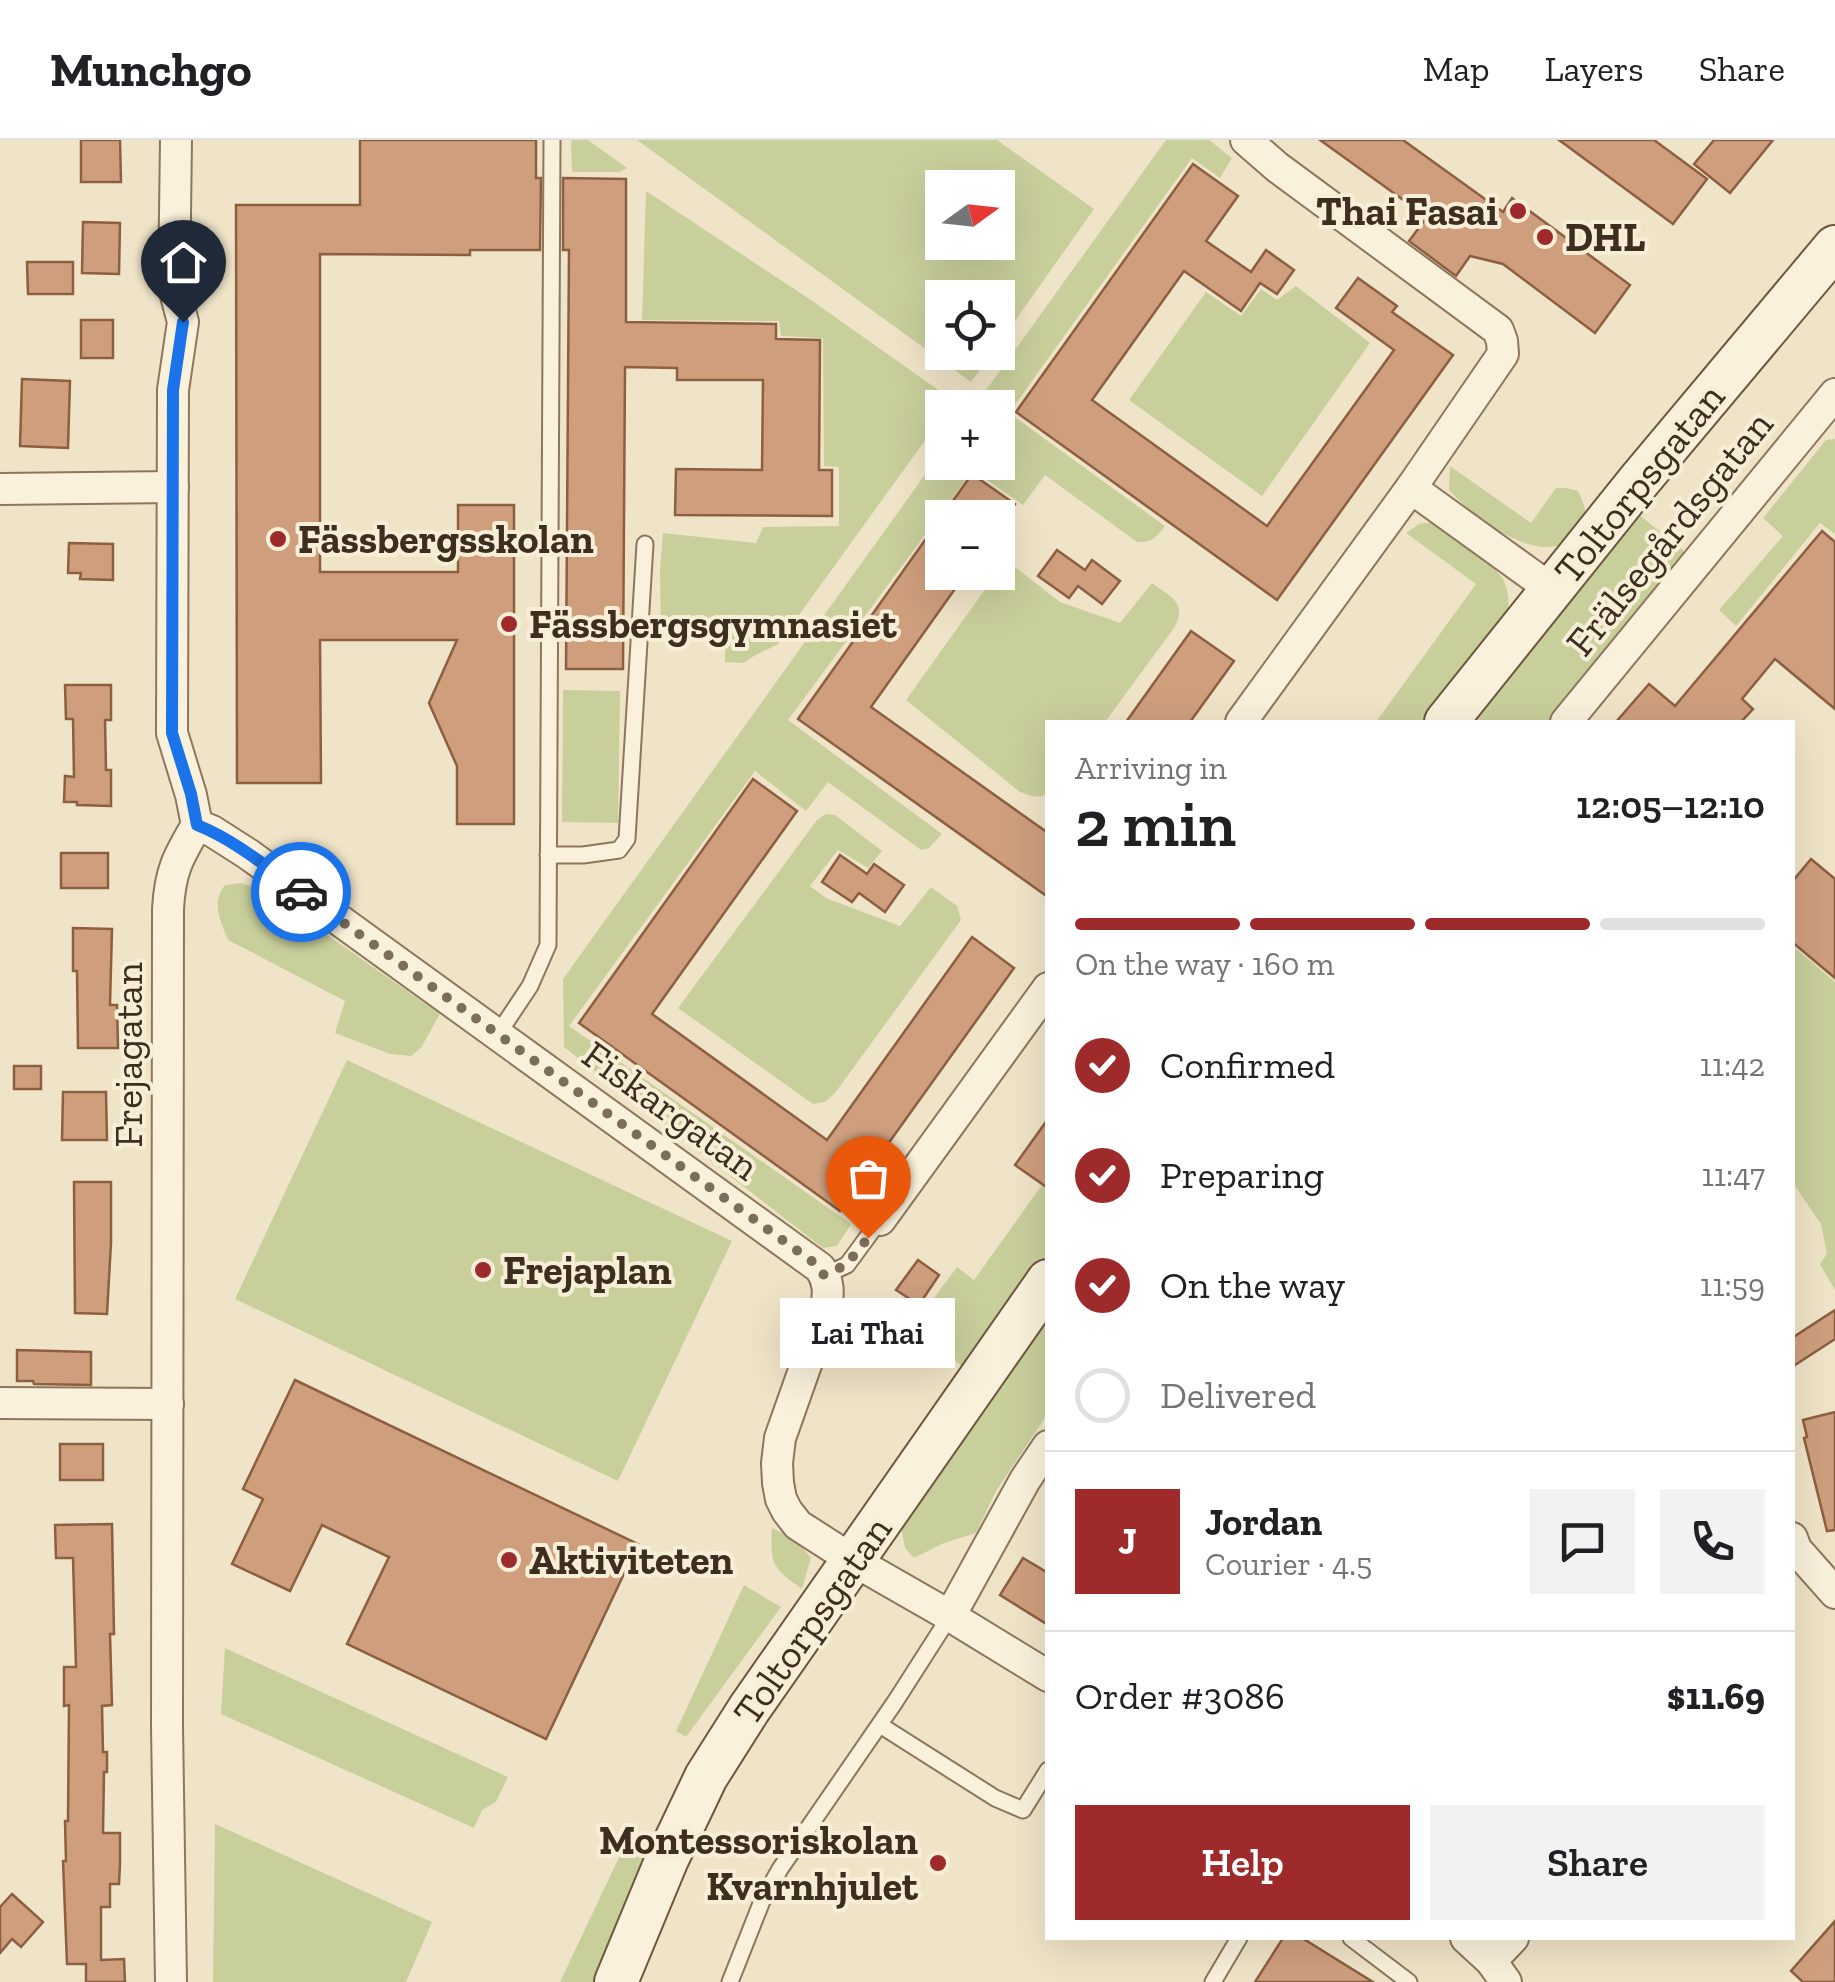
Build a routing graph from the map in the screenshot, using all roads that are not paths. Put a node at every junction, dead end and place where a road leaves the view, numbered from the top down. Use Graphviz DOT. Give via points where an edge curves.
graph roads {
  1 [pos="176,140"];
  2 [pos="552,140"];
  3 [pos="1246,140"];
  4 [pos="1835,246"];
  5 [pos="1834,397"];
  6 [pos="173,487"];
  7 [pos="1412,488"];
  8 [pos="0,489"];
  9 [pos="645,544"];
  10 [pos="1551,589"];
  11 [pos="1242,720"];
  12 [pos="1448,720"];
  13 [pos="1568,720"];
  14 [pos="197,825"];
  15 [pos="548,855"];
  16 [pos="1045,992"];
  17 [pos="498,1034"];
  18 [pos="880,1220"];
  19 [pos="824,1275"];
  20 [pos="1045,1285"];
  21 [pos="0,1403"];
  22 [pos="168,1404"];
  23 [pos="1045,1450"];
  24 [pos="1795,1548"];
  25 [pos="854,1561"];
  26 [pos="1830,1578"];
  27 [pos="950,1616"];
  28 [pos="1045,1674"];
  29 [pos="880,1725"];
  30 [pos="1045,1775"];
  31 [pos="1238,1940"];
  32 [pos="1354,1940"];
  33 [pos="1468,1940"];
  34 [pos="1512,1940"];
  35 [pos="1499,1972"];
  36 [pos="171,1982"];
  37 [pos="616,1982"];
  38 [pos="730,1982"];
  39 [pos="1212,1982"];
  40 [pos="1409,1982"];
  1 -- 6 [label="street" via="174,288 183,322 173,390"];
  2 -- 15 [label="lane"];
  3 -- 7 [label="street" via="1498,330 1503,354"];
  4 -- 10 [label="street, Toltorpsgatan"];
  5 -- 13 [label="street, Frälsegårdsgatan"];
  6 -- 8 [label="street"];
  6 -- 14 [label="street" via="172,733"];
  7 -- 10 [label="street"];
  7 -- 11 [label="street"];
  9 -- 15 [label="lane" via="627,839 619,850"];
  10 -- 12 [label="street, Toltorpsgatan"];
  14 -- 17 [label="street, Fiskargatan" via="248,854"];
  14 -- 22 [label="street, Frejagatan" via="169,883"];
  15 -- 17 [label="lane" via="548,945"];
  16 -- 18 [label="street"];
  17 -- 19 [label="street, Fiskargatan"];
  18 -- 19 [label="lane" via="846,1265"];
  19 -- 25 [label="street" via="826,1308 780,1438 778,1483 798,1525"];
  20 -- 25 [label="street, Toltorpsgatan"];
  21 -- 22 [label="street"];
  22 -- 36 [label="street, Frejagatan"];
  23 -- 27 [label="street"];
  24 -- 26 [label="street"];
  25 -- 27 [label="street"];
  25 -- 37 [label="street, Toltorpsgatan" via="706,1777"];
  27 -- 28 [label="street"];
  27 -- 29 [label="lane"];
  29 -- 30 [label="lane" via="1024,1810"];
  29 -- 38 [label="lane" via="780,1869"];
  31 -- 39 [label="lane"];
  32 -- 40 [label="lane"];
  33 -- 35 [label="street"];
  34 -- 35 [label="street"];
}
